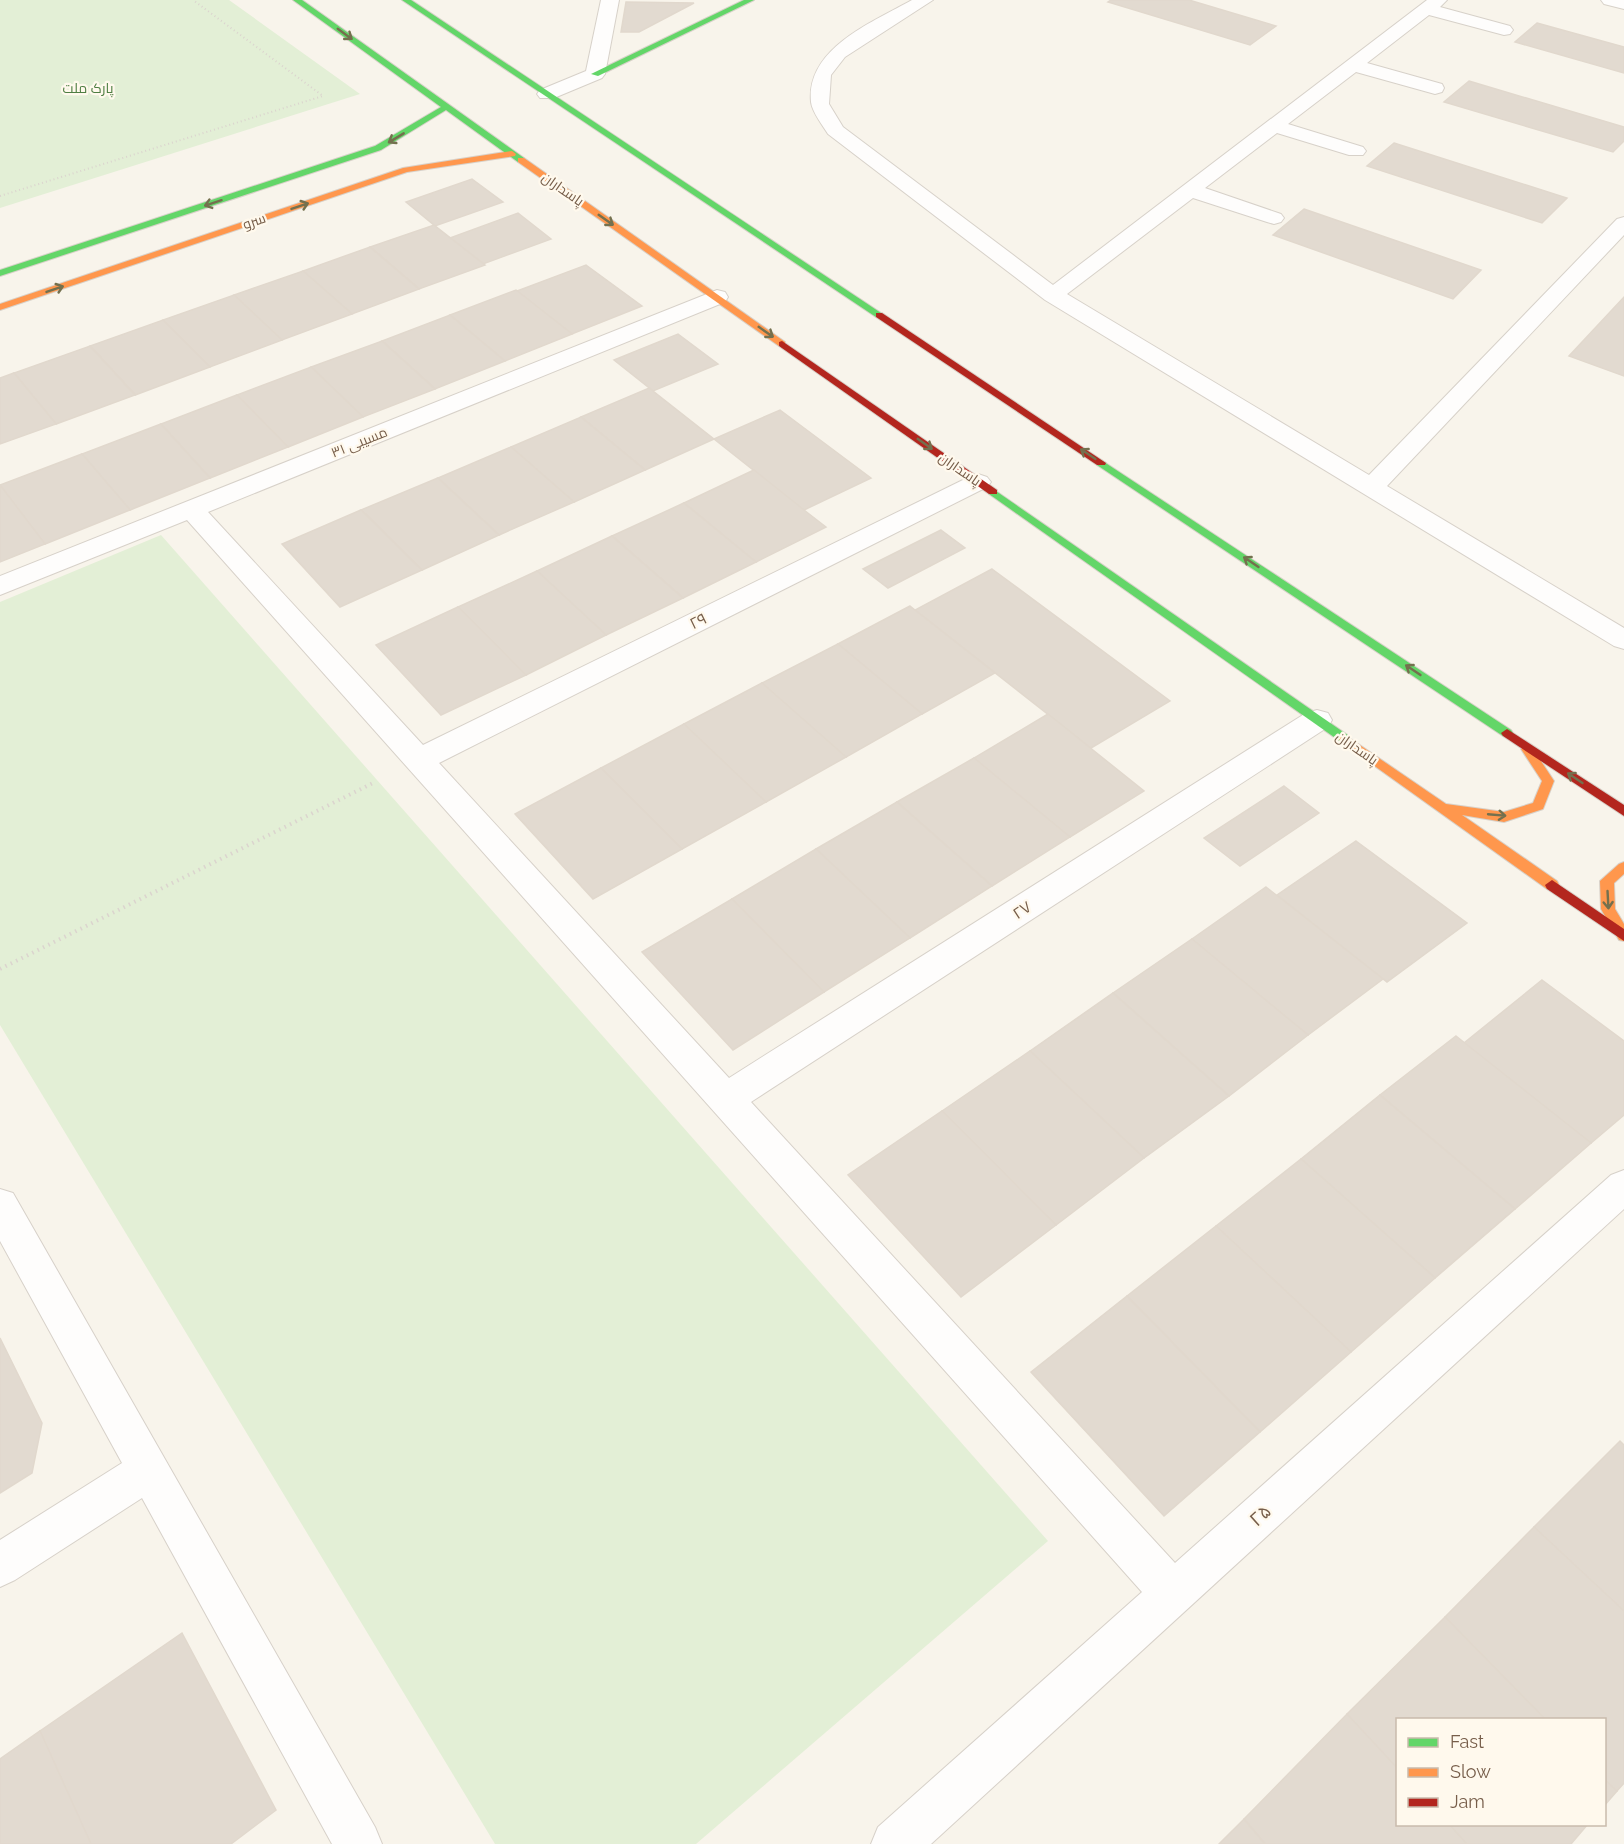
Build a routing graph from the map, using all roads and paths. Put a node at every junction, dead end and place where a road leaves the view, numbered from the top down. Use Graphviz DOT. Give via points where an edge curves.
graph roads {
  1 [pos="193,0"];
  2 [pos="297,0"];
  3 [pos="406,0"];
  4 [pos="610,0"];
  5 [pos="750,0"];
  6 [pos="924,0"];
  7 [pos="1610,0"];
  8 [pos="1432,4"];
  9 [pos="1624,4"];
  10 [pos="1504,30"];
  11 [pos="1353,65"];
  12 [pos="595,74"];
  13 [pos="1435,88"];
  14 [pos="547,94"];
  15 [pos="446,107"];
  16 [pos="1274,126"];
  17 [pos="1356,151"];
  18 [pos="512,154"];
  19 [pos="1190,190"];
  20 [pos="0,196"];
  21 [pos="1274,218"];
  22 [pos="1624,223"];
  23 [pos="0,273"];
  24 [pos="1053,295"];
  25 [pos="717,297"];
  26 [pos="0,308"];
  27 [pos="978,482"];
  28 [pos="1372,487"];
  29 [pos="191,509"];
  30 [pos="0,586"];
  31 [pos="1624,640"];
  32 [pos="1317,720"];
  33 [pos="1523,743"];
  34 [pos="418,760"];
  35 [pos="1440,806"];
  36 [pos="1624,811"];
  37 [pos="1624,867"];
  38 [pos="1624,936"];
  39 [pos="0,969"];
  40 [pos="726,1099"];
  41 [pos="1624,1186"];
  42 [pos="0,1205"];
  43 [pos="148,1470"];
  44 [pos="0,1565"];
  45 [pos="1173,1593"];
  46 [pos="358,1844"];
  47 [pos="896,1844"];
  1 -- 20 [label="path" via="323,96"];
  2 -- 15 [label="main road, پاسداران, one-way"];
  3 -- 14 [label="main road"];
  4 -- 12 [label="street"];
  5 -- 12 [label="main road"];
  6 -- 24 [label="lane" via="839,53 822,75 820,104 835,130"];
  7 -- 9 [label="lane"];
  8 -- 10 [label="lane"];
  8 -- 11 [label="lane"];
  11 -- 13 [label="lane"];
  11 -- 16 [label="lane"];
  12 -- 14 [label="street"];
  33 -- 14 [label="main road, one-way"];
  15 -- 18 [label="main road, پاسداران"];
  15 -- 23 [label="main road, سرو, one-way" via="378,148"];
  16 -- 17 [label="lane"];
  16 -- 19 [label="lane"];
  18 -- 25 [label="main road, پاسداران, one-way"];
  26 -- 18 [label="main road, سرو, one-way" via="406,170"];
  19 -- 21 [label="lane"];
  19 -- 24 [label="lane"];
  22 -- 28 [label="lane"];
  24 -- 28 [label="lane"];
  25 -- 27 [label="main road, پاسداران, one-way"];
  25 -- 29 [label="street, ۳۱ مسیبی"];
  27 -- 32 [label="main road, پاسداران"];
  27 -- 34 [label="street, ۲۹"];
  28 -- 31 [label="lane"];
  29 -- 30 [label="street, ۳۱ مسیبی"];
  29 -- 34 [label="street"];
  32 -- 35 [label="main road, پاسداران"];
  32 -- 40 [label="street, ۲۷"];
  35 -- 33 [label="main road, one-way" via="1504,817 1538,806 1548,781"];
  36 -- 33 [label="main road, one-way"];
  34 -- 39 [label="path"];
  34 -- 40 [label="street"];
  35 -- 38 [label="main road, پاسداران"];
  37 -- 38 [label="main road, one-way" via="1607,881 1608,909"];
  40 -- 45 [label="street"];
  41 -- 45 [label="street, ۲۵"];
  42 -- 43 [label="street"];
  43 -- 44 [label="street"];
  43 -- 46 [label="street"];
  45 -- 47 [label="street, ۲۵"];
}
